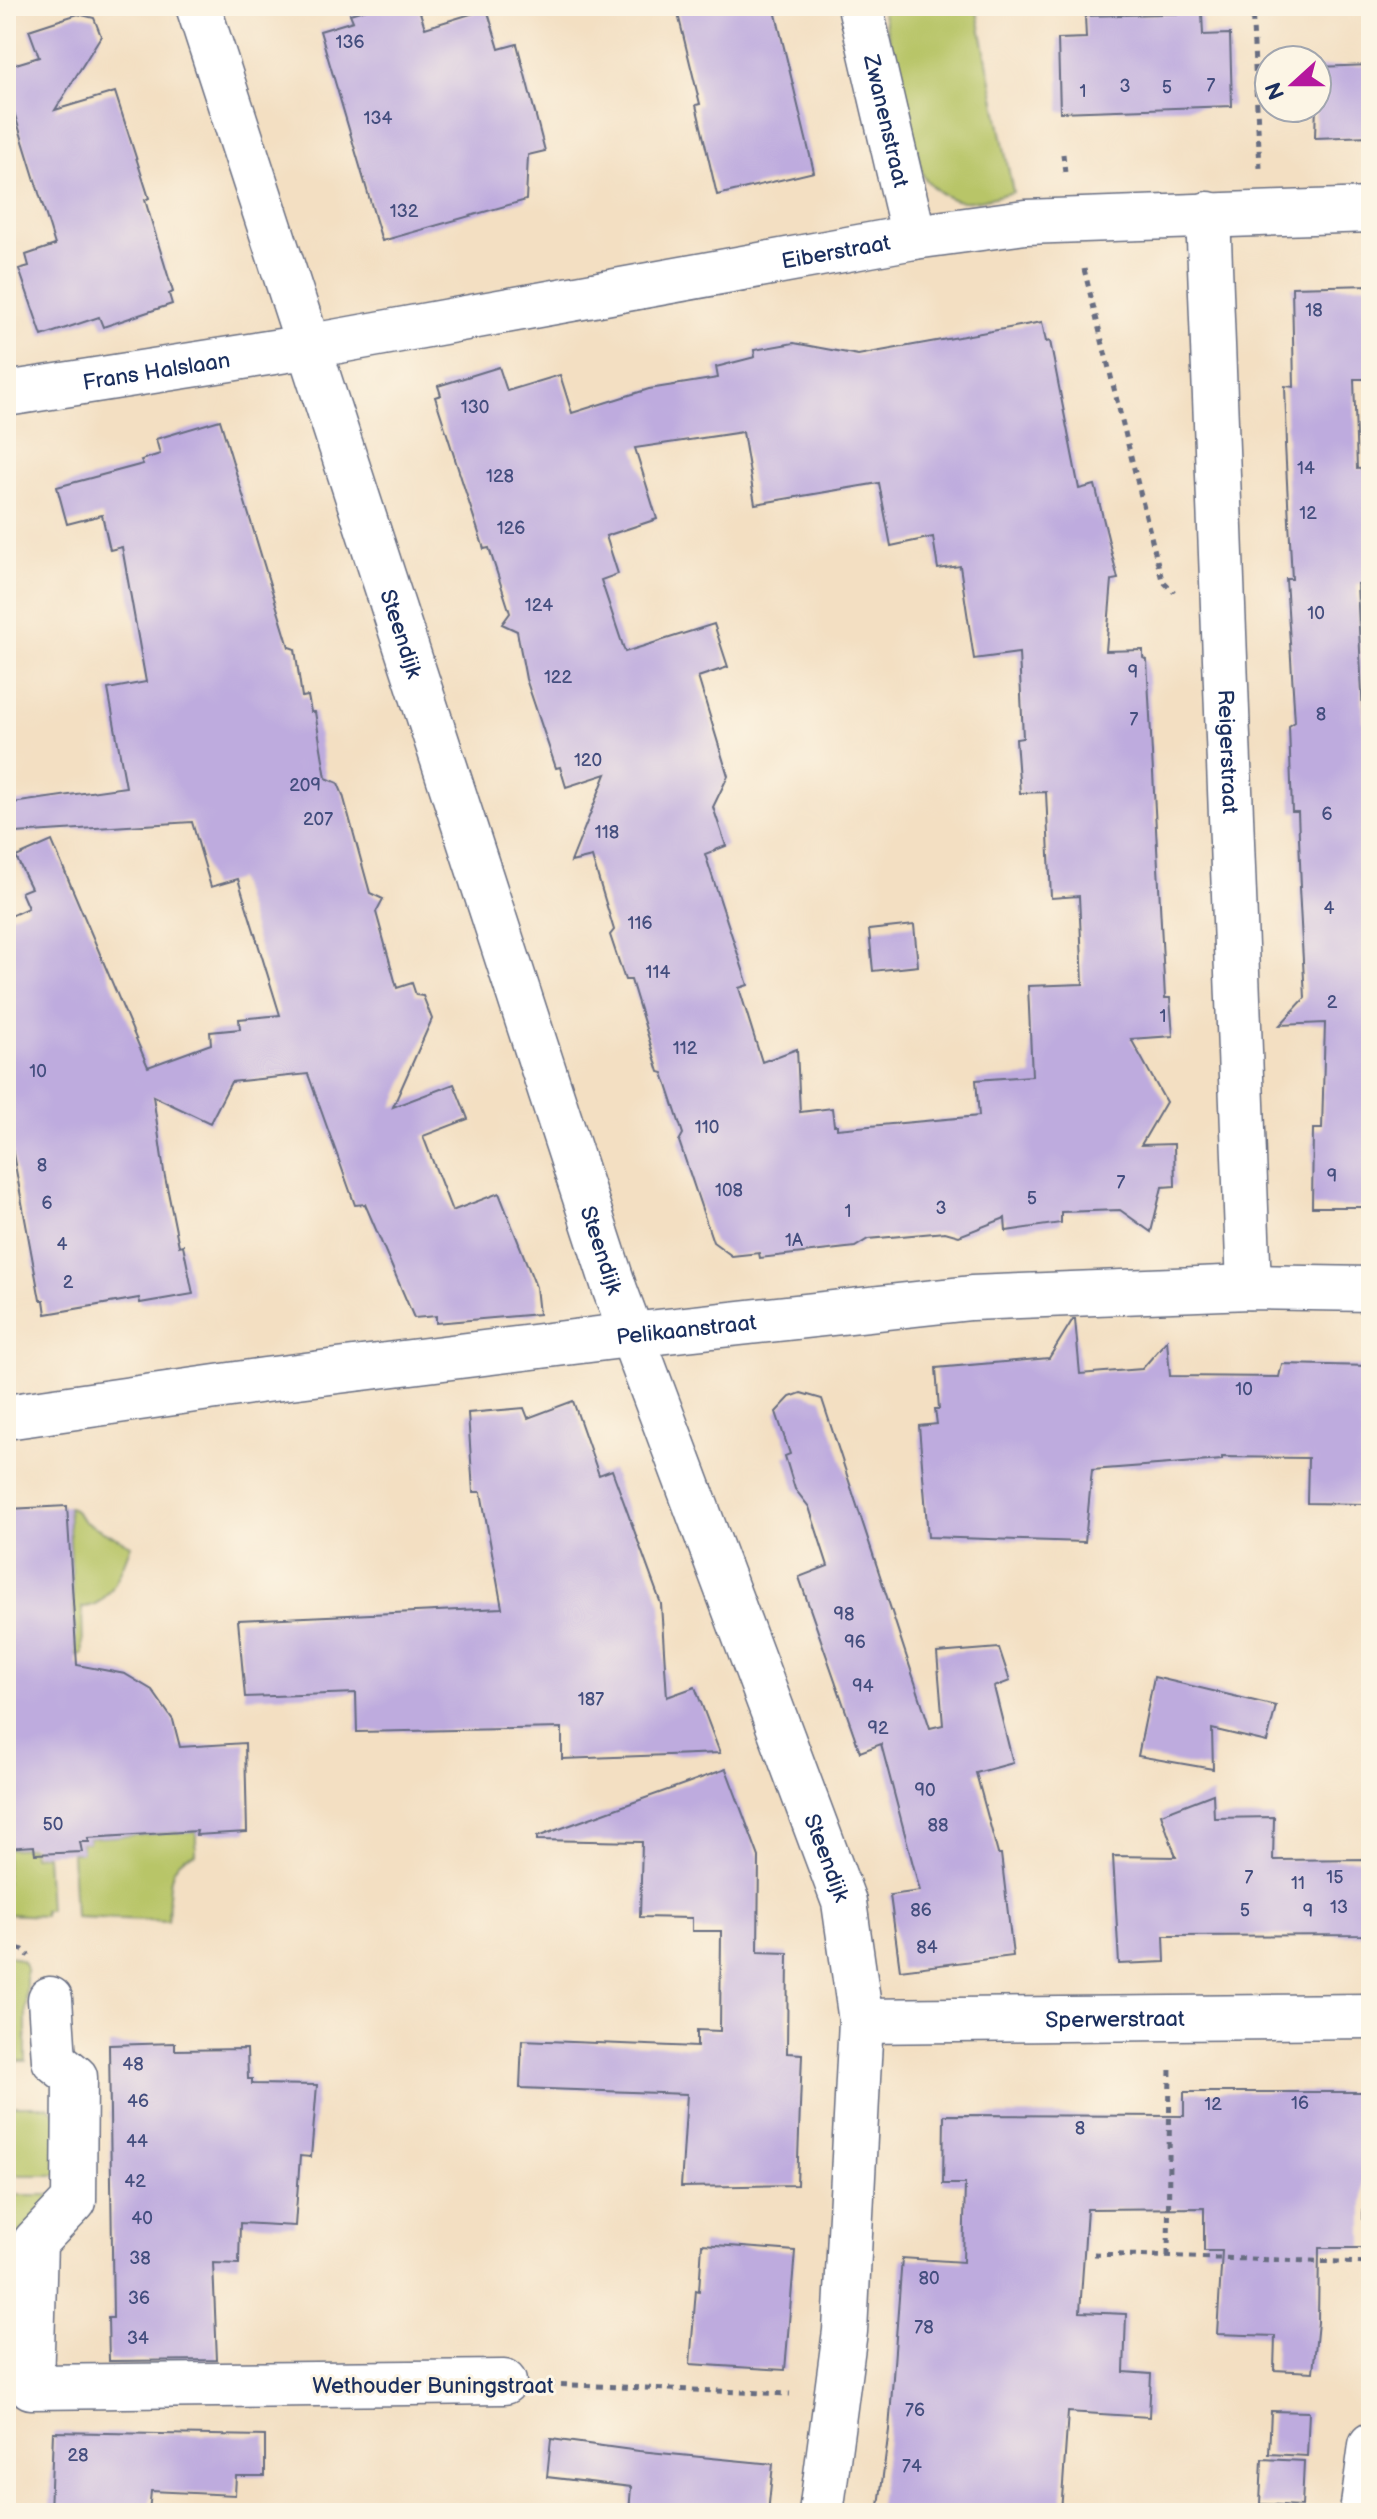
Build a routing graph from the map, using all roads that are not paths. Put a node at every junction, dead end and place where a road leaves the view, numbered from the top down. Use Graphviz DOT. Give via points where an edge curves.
graph roads {
  1 [pos="198,6"];
  2 [pos="860,6"];
  3 [pos="1371,210"];
  4 [pos="1208,214"];
  5 [pos="914,237"];
  6 [pos="306,347"];
  7 [pos="6,394"];
  8 [pos="1249,1287"];
  9 [pos="1371,1289"];
  10 [pos="630,1335"];
  11 [pos="6,1417"];
  12 [pos="50,1999"];
  13 [pos="1371,2016"];
  14 [pos="861,2021"];
  15 [pos="504,2382"];
  16 [pos="18,2387"];
  17 [pos="1371,2445"];
  18 [pos="821,2513"];
  19 [pos="1362,2513"];
  1 -- 6 [label="street, Steendijk"];
  2 -- 5 [label="street, Zwanenstraat"];
  3 -- 4 [label="street, Eiberstraat"];
  4 -- 5 [label="street, Eiberstraat" via="1025,222"];
  4 -- 8 [label="street, Reigerstraat"];
  5 -- 6 [label="street, Eiberstraat"];
  6 -- 7 [label="street, Frans Halslaan"];
  6 -- 10 [label="street, Steendijk"];
  8 -- 9 [label="street, Pelikaanstraat"];
  8 -- 10 [label="street, Pelikaanstraat" via="971,1298"];
  10 -- 11 [label="street, Pelikaanstraat"];
  10 -- 14 [label="street, Steendijk" via="844,1902"];
  12 -- 16 [label="street, Wethouder Buningstraat" via="54,2060 75,2077 74,2201 35,2242"];
  13 -- 14 [label="street, Sperwerstraat"];
  14 -- 18 [label="street, Steendijk" via="845,2331"];
  15 -- 16 [label="street, Wethouder Buningstraat"];
  17 -- 19 [label="street"];
}
